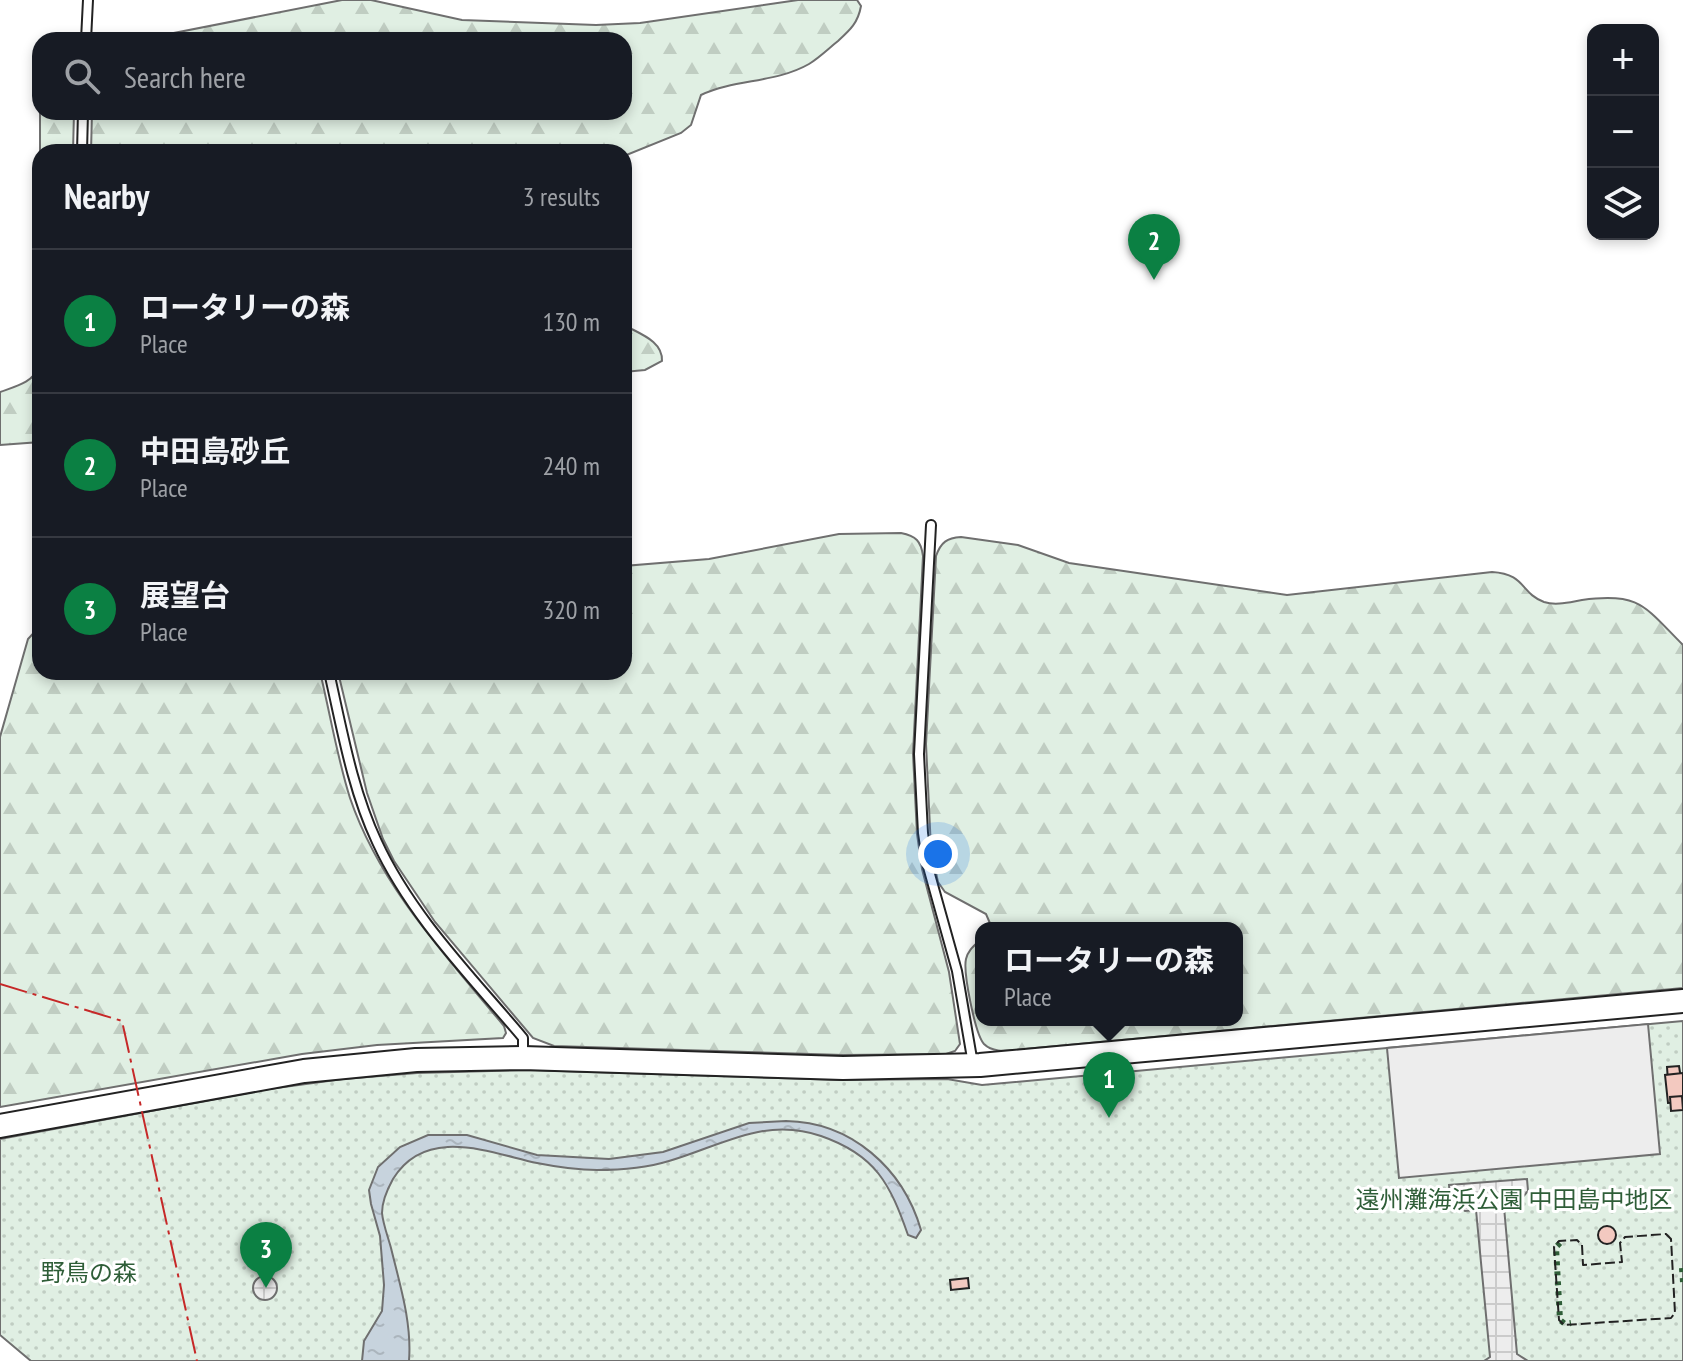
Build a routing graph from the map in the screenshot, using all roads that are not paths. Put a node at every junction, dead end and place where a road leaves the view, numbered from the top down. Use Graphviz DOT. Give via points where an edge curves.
graph roads {
  1 [pos="88,0"];
  2 [pos="86,32"];
  3 [pos="83,120"];
  4 [pos="82,144"];
  5 [pos="931,525"];
  6 [pos="331,680"];
  7 [pos="1683,1001"];
  8 [pos="523,1058"];
  9 [pos="973,1065"];
  10 [pos="0,1126"];
  1 -- 2 [label="lane"];
  3 -- 4 [label="lane"];
  5 -- 9 [label="lane" via="920,744 923,833 957,971"];
  6 -- 8 [label="lane" via="359,796 388,864 415,907 523,1038"];
  7 -- 9 [label="street"];
  8 -- 9 [label="street" via="854,1068"];
  8 -- 10 [label="street" via="341,1066"];
}
